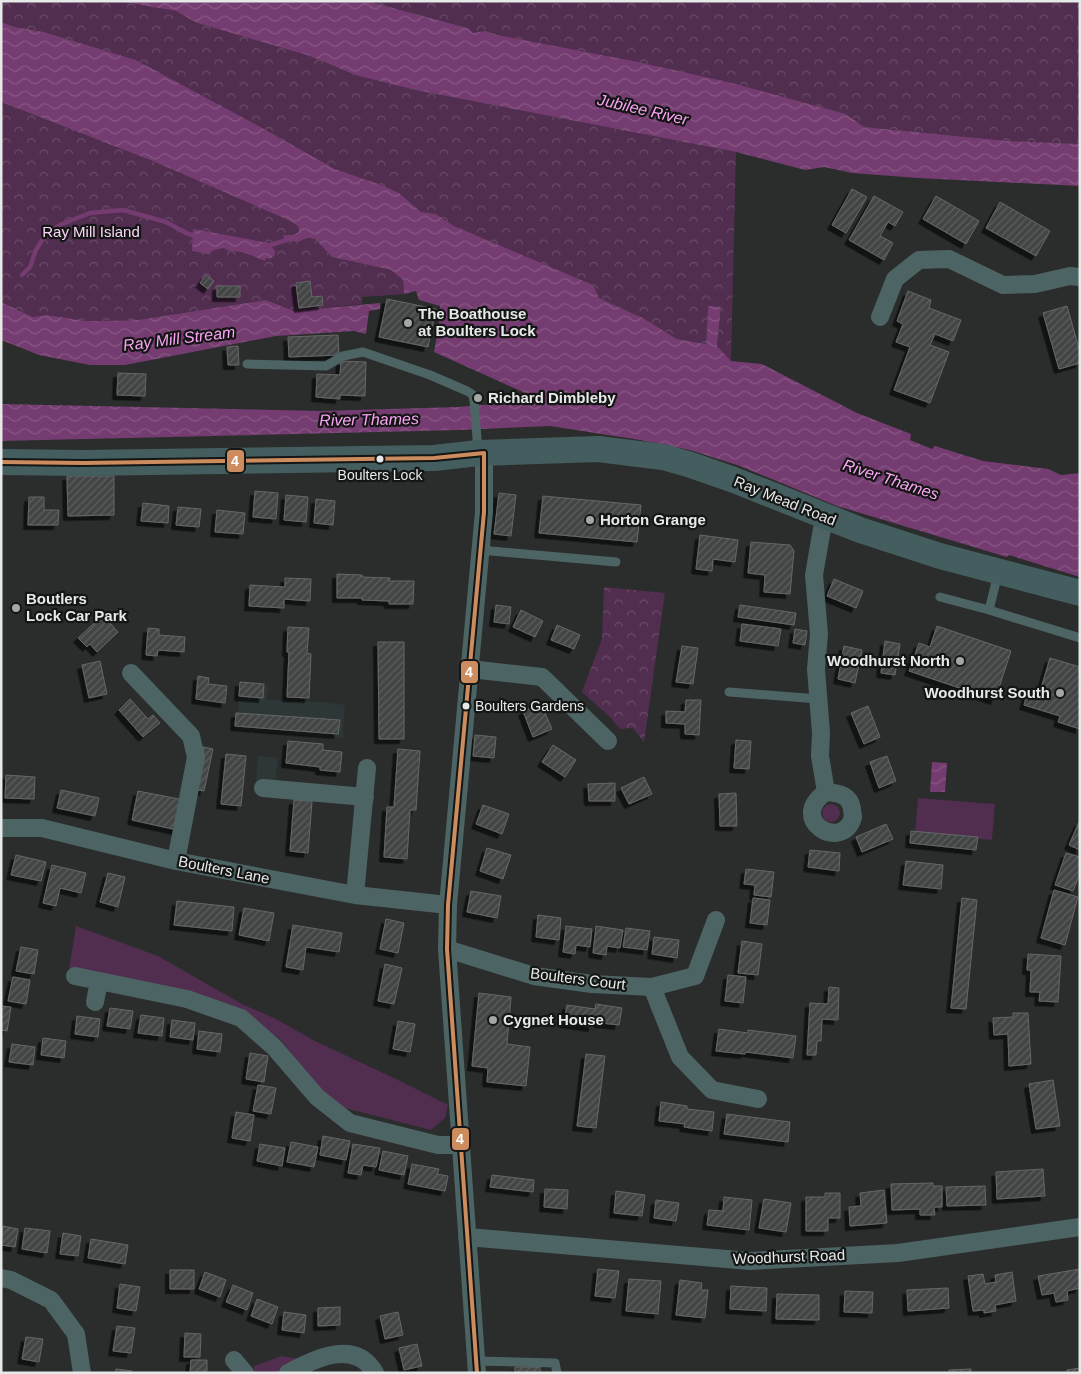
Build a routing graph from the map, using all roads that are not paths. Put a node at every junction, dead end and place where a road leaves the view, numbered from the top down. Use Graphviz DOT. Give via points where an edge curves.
graph roads {
  1 [pos="1080,277"];
  2 [pos="880,317"];
  3 [pos="247,364"];
  4 [pos="480,449"];
  5 [pos="1,462"];
  6 [pos="824,517"];
  7 [pos="480,550"];
  8 [pos="616,562"];
  9 [pos="998,572"];
  10 [pos="1080,593"];
  11 [pos="940,597"];
  12 [pos="989,610"];
  13 [pos="1080,638"];
  14 [pos="470,669"];
  15 [pos="131,673"];
  16 [pos="729,692"];
  17 [pos="818,699"];
  18 [pos="608,741"];
  19 [pos="367,768"];
  20 [pos="263,788"];
  21 [pos="826,792"];
  22 [pos="365,797"];
  23 [pos="1,828"];
  24 [pos="176,861"];
  25 [pos="355,895"];
  26 [pos="448,905"];
  27 [pos="716,920"];
  28 [pos="447,949"];
  29 [pos="75,976"];
  30 [pos="99,981"];
  31 [pos="652,987"];
  32 [pos="95,1002"];
  33 [pos="758,1099"];
  34 [pos="461,1145"];
  35 [pos="1080,1227"];
  36 [pos="467,1237"];
  37 [pos="1,1278"];
  38 [pos="476,1367"];
  39 [pos="82,1373"];
  40 [pos="288,1373"];
  41 [pos="375,1373"];
  42 [pos="557,1373"];
  1 -- 2 [label="street" via="1003,285 949,259 920,260 895,279"];
  3 -- 4 [label="lane" via="326,366 343,356 363,352 430,375 472,394"];
  4 -- 5 [label="main road, Ray Mead Road" via="434,458"];
  4 -- 6 [label="main road, Ray Mead Road" via="598,449 663,457 734,480"];
  4 -- 7 [label="street" via="484,512"];
  6 -- 9 [label="main road, Ray Mead Road"];
  6 -- 17 [label="street" via="814,575 819,634"];
  7 -- 8 [label="lane"];
  7 -- 14 [label="street"];
  9 -- 10 [label="main road, Ray Mead Road"];
  9 -- 12 [label="lane"];
  11 -- 12 [label="lane"];
  12 -- 13 [label="lane"];
  14 -- 18 [label="street" via="542,677"];
  14 -- 26 [label="street"];
  15 -- 24 [label="street" via="191,736 196,757"];
  16 -- 17 [label="lane"];
  17 -- 21 [label="street" via="820,756"];
  19 -- 22 [label="street"];
  20 -- 22 [label="street"];
  22 -- 25 [label="street"];
  23 -- 24 [label="street, Boulters Lane" via="42,828"];
  24 -- 25 [label="street, Boulters Lane"];
  25 -- 26 [label="street, Boulters Lane"];
  26 -- 28 [label="street"];
  27 -- 31 [label="street, Boulters Court" via="695,976"];
  28 -- 31 [label="street, Boulters Court" via="534,976 592,984"];
  28 -- 34 [label="street"];
  29 -- 30 [label="street"];
  30 -- 32 [label="street"];
  30 -- 34 [label="street" via="187,999 241,1018 274,1047 317,1097 350,1123 438,1145"];
  31 -- 33 [label="street" via="680,1057 712,1090"];
  34 -- 36 [label="street"];
  35 -- 36 [label="street, Woodhurst Road" via="898,1253 750,1261"];
  36 -- 38 [label="street"];
  37 -- 39 [label="street" via="51,1300 76,1334"];
  38 -- 42 [label="lane" via="555,1363"];
  40 -- 41 [label="street" via="336,1353 360,1358"];
}
